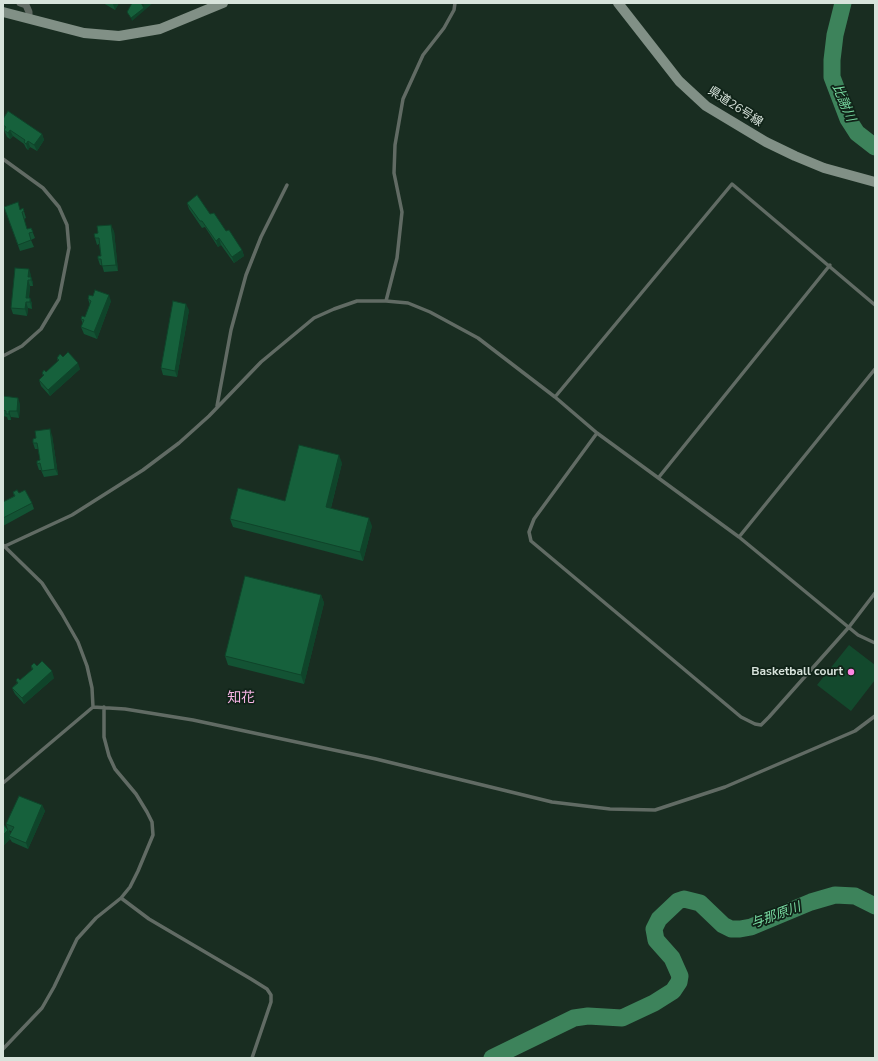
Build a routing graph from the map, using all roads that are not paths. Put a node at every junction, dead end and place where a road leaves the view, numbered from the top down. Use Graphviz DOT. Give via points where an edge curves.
graph roads {
  1 [pos="20,3"];
  2 [pos="223,3"];
  3 [pos="455,3"];
  4 [pos="618,3"];
  5 [pos="3,12"];
  6 [pos="28,19"];
  7 [pos="3,159"];
  8 [pos="875,182"];
  9 [pos="288,185"];
  10 [pos="830,265"];
  11 [pos="386,301"];
  12 [pos="875,305"];
  13 [pos="3,356"];
  14 [pos="875,369"];
  15 [pos="555,396"];
  16 [pos="217,406"];
  17 [pos="597,433"];
  18 [pos="659,477"];
  19 [pos="738,537"];
  20 [pos="3,546"];
  21 [pos="875,593"];
  22 [pos="849,627"];
  23 [pos="875,643"];
  24 [pos="93,707"];
  25 [pos="104,708"];
  26 [pos="875,716"];
  27 [pos="3,783"];
  28 [pos="121,898"];
  29 [pos="3,1049"];
  30 [pos="252,1058"];
  1 -- 6 [label="street" via="26,5 30,12"];
  2 -- 6 [label="main road" via="160,29 119,36 84,33"];
  3 -- 11 [label="lane" via="444,28 423,55 402,99 395,145 394,174 402,212 396,258"];
  4 -- 8 [label="main road, 県道26号線" via="679,81 706,106 794,156 824,168"];
  5 -- 6 [label="main road"];
  7 -- 13 [label="lane" via="43,188 59,207 67,225 69,248 59,299 41,329 22,346"];
  9 -- 16 [label="lane" via="261,237 246,275"];
  10 -- 12 [label="lane"];
  10 -- 15 [label="lane" via="732,184"];
  10 -- 18 [label="lane"];
  11 -- 15 [label="lane" via="408,303 478,338"];
  11 -- 16 [label="lane" via="357,301 314,318 261,362"];
  14 -- 19 [label="lane"];
  15 -- 17 [label="lane"];
  16 -- 20 [label="lane" via="179,443 110,492 72,515"];
  17 -- 18 [label="lane"];
  17 -- 22 [label="lane" via="534,518 529,532 531,541 741,717 761,725"];
  18 -- 19 [label="lane"];
  19 -- 22 [label="lane"];
  20 -- 24 [label="lane" via="42,583 78,642 87,666"];
  21 -- 22 [label="lane"];
  22 -- 23 [label="lane" via="858,636"];
  24 -- 25 [label="lane"];
  24 -- 27 [label="lane"];
  25 -- 26 [label="lane" via="193,720 361,755 552,802 610,809 655,810 725,787 855,731"];
  25 -- 28 [label="lane" via="104,737 109,756 115,769 136,794 152,822 152,835 147,852 138,872"];
  28 -- 29 [label="lane" via="96,918 77,939 42,1008"];
  28 -- 30 [label="lane" via="149,919 267,989 271,995 271,1002"];
}
